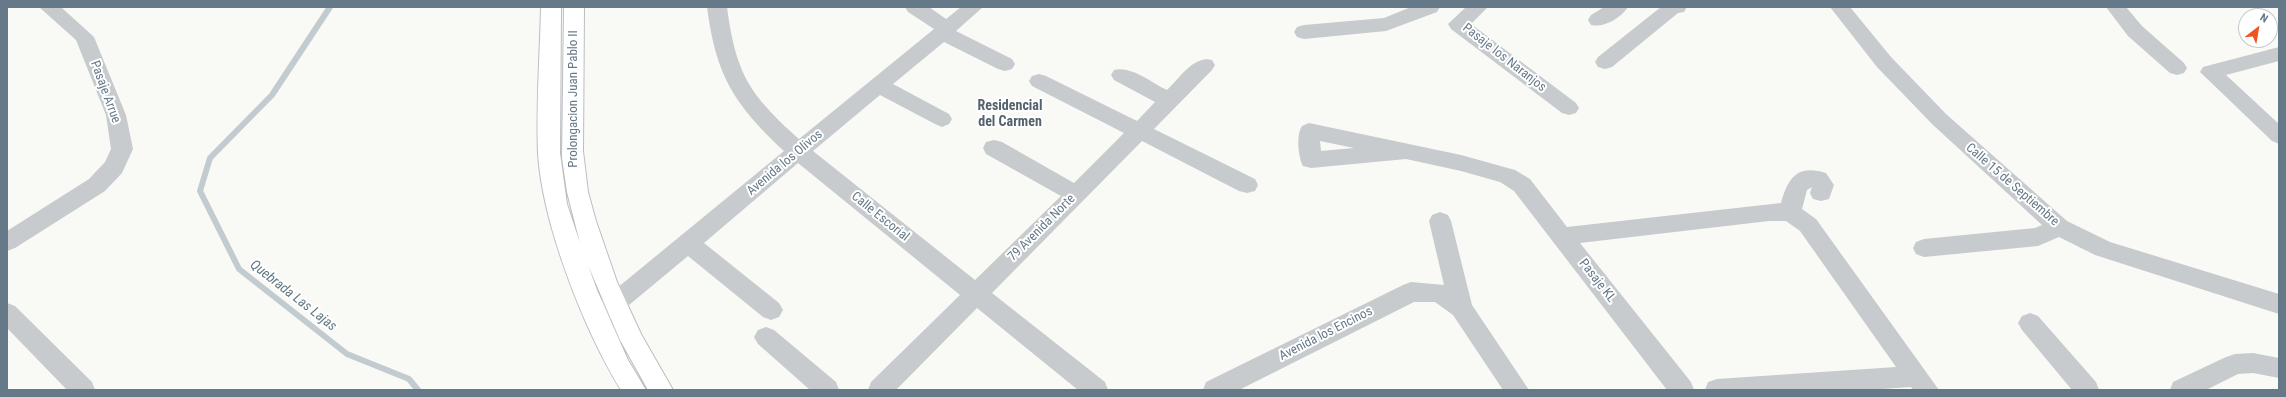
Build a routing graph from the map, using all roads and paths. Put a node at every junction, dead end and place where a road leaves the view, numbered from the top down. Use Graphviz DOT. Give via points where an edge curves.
graph roads {
  1 [pos="49,7"];
  2 [pos="552,7"];
  3 [pos="574,7"];
  4 [pos="717,7"];
  5 [pos="915,7"];
  6 [pos="973,7"];
  7 [pos="1430,7"];
  8 [pos="1478,7"];
  9 [pos="1618,7"];
  10 [pos="1677,7"];
  11 [pos="1840,7"];
  12 [pos="2116,7"];
  13 [pos="1598,20"];
  14 [pos="946,31"];
  15 [pos="1304,32"];
  16 [pos="2279,54"];
  17 [pos="1606,62"];
  18 [pos="1005,64"];
  19 [pos="1205,65"];
  20 [pos="2177,68"];
  21 [pos="1121,75"];
  22 [pos="1039,81"];
  23 [pos="879,86"];
  24 [pos="1170,101"];
  25 [pos="1569,108"];
  26 [pos="942,119"];
  27 [pos="1139,131"];
  28 [pos="2279,136"];
  29 [pos="994,148"];
  30 [pos="799,152"];
  31 [pos="1404,152"];
  32 [pos="1247,185"];
  33 [pos="1821,193"];
  34 [pos="1076,194"];
  35 [pos="1790,212"];
  36 [pos="1440,221"];
  37 [pos="2059,227"];
  38 [pos="1562,236"];
  39 [pos="7,242"];
  40 [pos="688,243"];
  41 [pos="1924,248"];
  42 [pos="976,294"];
  43 [pos="616,303"];
  44 [pos="2279,304"];
  45 [pos="1461,308"];
  46 [pos="771,310"];
  47 [pos="7,313"];
  48 [pos="597,318"];
  49 [pos="2030,322"];
  50 [pos="766,337"];
  51 [pos="2279,368"];
  52 [pos="1922,383"];
  53 [pos="83,390"];
  54 [pos="634,390"];
  55 [pos="661,390"];
  56 [pos="827,390"];
  57 [pos="880,390"];
  58 [pos="1096,390"];
  59 [pos="1215,390"];
  60 [pos="1517,390"];
  61 [pos="1682,390"];
  62 [pos="1717,390"];
  63 [pos="2087,390"];
  64 [pos="2182,390"];
  1 -- 39 [label="street, Pasaje Arrue" via="84,37 116,115 122,149 114,167 97,185"];
  2 -- 48 [label="main road, Prolongacion Juan Pablo II" via="549,153 552,185 561,223"];
  3 -- 43 [label="main road, Prolongacion Juan Pablo II" via="573,165 595,250"];
  4 -- 30 [label="street, Calle Escorial" via="722,42 730,70 740,90 765,121"];
  5 -- 14 [label="street"];
  6 -- 14 [label="street, Avenida los Olivos"];
  7 -- 15 [label="street" via="1386,24"];
  8 -- 25 [label="street, Pasaje los Naranjos" via="1458,24"];
  9 -- 13 [label="street"];
  10 -- 17 [label="street" via="1672,8"];
  11 -- 37 [label="street, Calle 15 de Septiembre" via="1884,62 1938,119"];
  12 -- 20 [label="street" via="2135,31"];
  14 -- 18 [label="street"];
  14 -- 23 [label="street, Avenida los Olivos"];
  16 -- 28 [label="street" via="2210,72"];
  19 -- 24 [label="street, 79 Avenida Norte"];
  21 -- 24 [label="street"];
  22 -- 27 [label="street"];
  23 -- 26 [label="street"];
  23 -- 30 [label="street, Avenida los Olivos"];
  24 -- 27 [label="street, 79 Avenida Norte"];
  27 -- 32 [label="street"];
  27 -- 34 [label="street, 79 Avenida Norte"];
  29 -- 34 [label="street"];
  30 -- 40 [label="street, Avenida los Olivos"];
  30 -- 42 [label="street, Calle Escorial"];
  31 -- 38 [label="street, Pasaje KL" via="1432,156 1507,176 1522,185"];
  33 -- 35 [label="street" via="1823,185 1818,179 1808,178 1797,186"];
  34 -- 42 [label="street, 79 Avenida Norte"];
  35 -- 38 [label="street" via="1770,212"];
  35 -- 52 [label="street" via="1812,230"];
  36 -- 45 [label="street"];
  37 -- 41 [label="street" via="2038,237"];
  37 -- 44 [label="street, Calle 15 de Septiembre" via="2103,249"];
  38 -- 61 [label="street, Pasaje KL"];
  40 -- 43 [label="street, Avenida los Olivos"];
  40 -- 46 [label="street"];
  42 -- 57 [label="street, 79 Avenida Norte"];
  42 -- 58 [label="street, Calle Escorial"];
  43 -- 48 [label="street, Avenida los Olivos"];
  43 -- 55 [label="main road, Prolongacion Juan Pablo II" via="649,372"];
  45 -- 59 [label="street, Avenida los Encinos" via="1440,293 1411,292"];
  45 -- 60 [label="street"];
  47 -- 53 [label="street"];
  48 -- 54 [label="main road, Prolongacion Juan Pablo II" via="619,366"];
  49 -- 63 [label="street"];
  50 -- 56 [label="street"];
  51 -- 64 [label="street" via="2254,363 2235,364"];
  52 -- 62 [label="street"];
}
